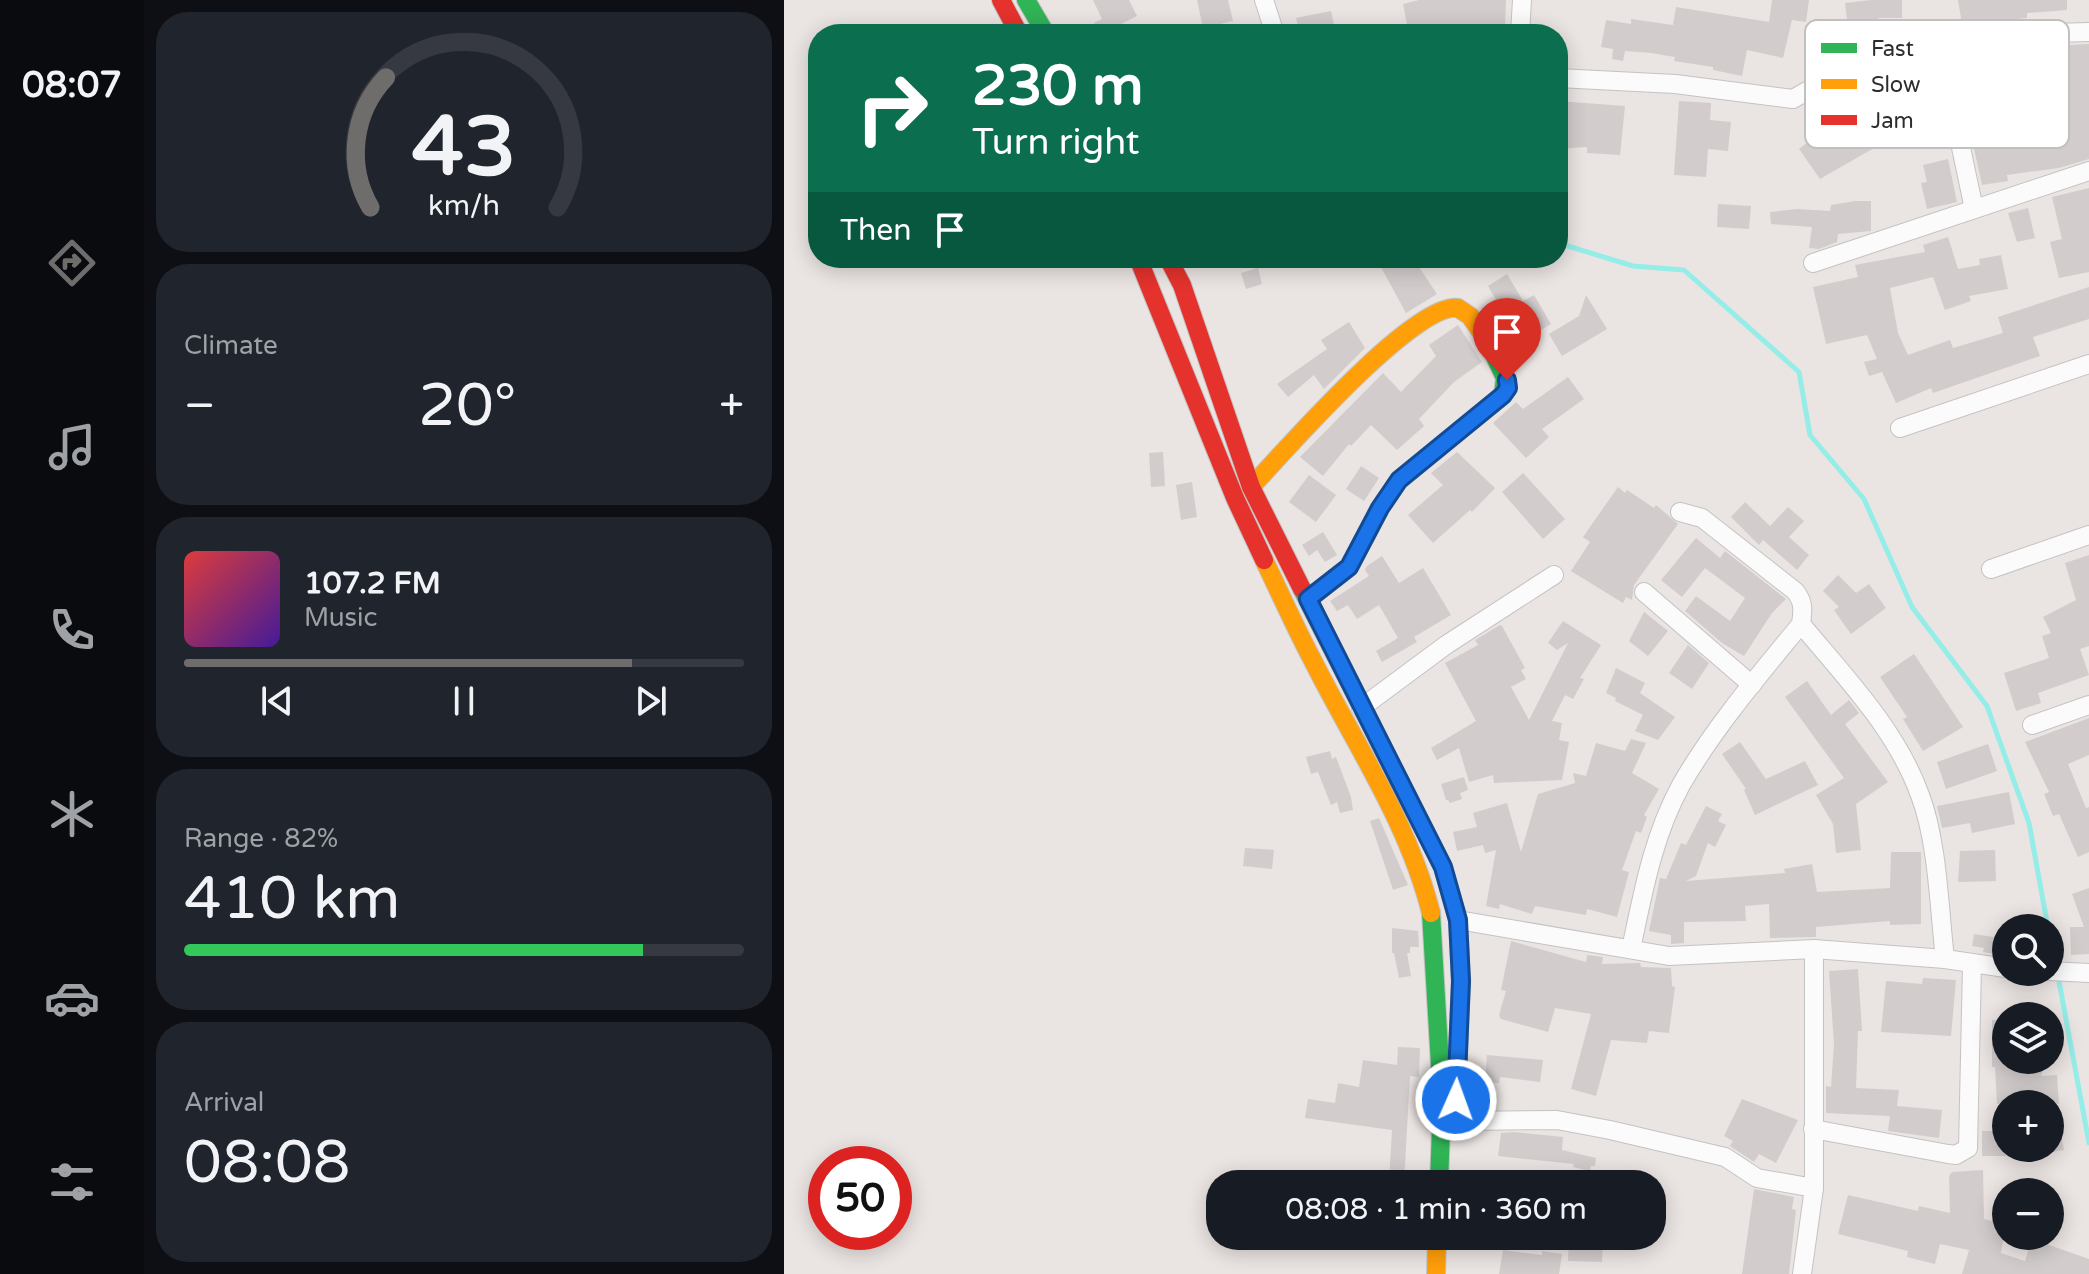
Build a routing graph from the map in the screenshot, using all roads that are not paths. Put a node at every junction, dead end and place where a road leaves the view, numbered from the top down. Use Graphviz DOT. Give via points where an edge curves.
graph roads {
  1 [pos="1001,0"];
  2 [pos="1026,0"];
  3 [pos="1264,0"];
  4 [pos="1522,0"];
  5 [pos="1014,24"];
  6 [pos="1040,24"];
  7 [pos="1272,24"];
  8 [pos="1521,24"];
  9 [pos="2089,32"];
  10 [pos="2069,33"];
  11 [pos="1568,79"];
  12 [pos="1805,92"];
  13 [pos="1961,148"];
  14 [pos="2089,171"];
  15 [pos="1974,209"];
  16 [pos="1813,263"];
  17 [pos="1142,268"];
  18 [pos="1173,268"];
  19 [pos="2089,364"];
  20 [pos="1900,428"];
  21 [pos="1251,487"];
  22 [pos="1680,512"];
  23 [pos="2089,535"];
  24 [pos="1991,569"];
  25 [pos="1554,575"];
  26 [pos="1644,592"];
  27 [pos="1308,599"];
  28 [pos="1801,624"];
  29 [pos="1752,685"];
  30 [pos="2089,705"];
  31 [pos="1361,708"];
  32 [pos="2032,725"];
  33 [pos="1458,920"];
  34 [pos="1631,949"];
  35 [pos="1814,949"];
  36 [pos="1945,959"];
  37 [pos="1972,965"];
  38 [pos="1992,967"];
  39 [pos="2064,971"];
  40 [pos="2087,972"];
  41 [pos="1439,1037"];
  42 [pos="1459,1037"];
  43 [pos="1456,1121"];
  44 [pos="1813,1129"];
  45 [pos="1439,1170"];
  46 [pos="1454,1170"];
  47 [pos="1814,1188"];
  48 [pos="1437,1250"];
  49 [pos="1451,1250"];
  50 [pos="1436,1274"];
  51 [pos="1450,1274"];
  52 [pos="1802,1274"];
  1 -- 5 [label="main road"];
  2 -- 6 [label="main road"];
  3 -- 7 [label="street"];
  4 -- 8 [label="street"];
  9 -- 10 [label="street"];
  11 -- 12 [label="street" via="1675,84 1793,99"];
  13 -- 15 [label="street"];
  14 -- 15 [label="street"];
  15 -- 16 [label="street"];
  17 -- 41 [label="main road" via="1235,498 1421,873 1433,921"];
  18 -- 21 [label="main road"];
  19 -- 20 [label="street"];
  21 -- 27 [label="main road"];
  21 -- 27 [label="main road" via="1391,346 1436,311 1463,309 1491,348 1507,380 1503,395 1399,480 1349,567"];
  22 -- 28 [label="street" via="1702,518 1795,591 1802,599"];
  23 -- 24 [label="street"];
  25 -- 31 [label="street"];
  26 -- 29 [label="street"];
  27 -- 31 [label="main road"];
  28 -- 29 [label="street"];
  28 -- 36 [label="street" via="1889,732 1920,794"];
  29 -- 34 [label="street" via="1681,785 1657,841"];
  30 -- 32 [label="street"];
  31 -- 33 [label="main road" via="1443,867"];
  33 -- 34 [label="street"];
  33 -- 42 [label="main road"];
  34 -- 35 [label="street" via="1669,956"];
  35 -- 36 [label="street"];
  35 -- 44 [label="street"];
  36 -- 37 [label="street"];
  37 -- 38 [label="street"];
  37 -- 44 [label="street" via="1968,1148 1948,1154"];
  39 -- 40 [label="street"];
  41 -- 42 [label="main road"];
  41 -- 45 [label="main road"];
  42 -- 43 [label="main road"];
  43 -- 46 [label="main road"];
  43 -- 47 [label="street" via="1557,1120 1725,1157 1757,1178"];
  44 -- 47 [label="street"];
  47 -- 52 [label="street"];
  48 -- 50 [label="main road"];
  49 -- 51 [label="main road"];
}
